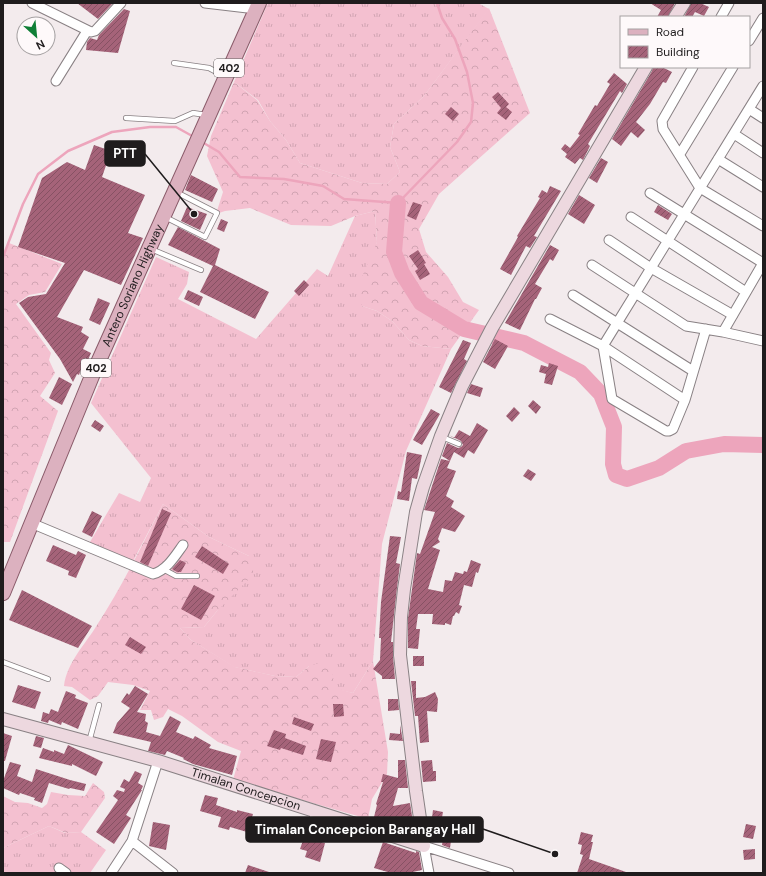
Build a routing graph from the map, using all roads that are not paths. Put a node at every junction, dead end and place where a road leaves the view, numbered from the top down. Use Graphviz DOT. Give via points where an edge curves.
graph roads {
  1 [pos="32,3"];
  2 [pos="121,3"];
  3 [pos="206,3"];
  4 [pos="684,3"];
  5 [pos="729,3"];
  6 [pos="257,6"];
  7 [pos="676,16"];
  8 [pos="722,16"];
  9 [pos="763,18"];
  10 [pos="87,31"];
  11 [pos="750,39"];
  12 [pos="174,63"];
  13 [pos="645,68"];
  14 [pos="692,68"];
  15 [pos="732,68"];
  16 [pos="226,77"];
  17 [pos="56,81"];
  18 [pos="763,86"];
  19 [pos="749,109"];
  20 [pos="208,115"];
  21 [pos="126,118"];
  22 [pos="763,118"];
  23 [pos="734,134"];
  24 [pos="763,153"];
  25 [pos="680,154"];
  26 [pos="718,159"];
  27 [pos="763,187"];
  28 [pos="700,188"];
  29 [pos="174,192"];
  30 [pos="650,193"];
  31 [pos="684,214"];
  32 [pos="163,216"];
  33 [pos="631,217"];
  34 [pos="763,226"];
  35 [pos="609,240"];
  36 [pos="668,241"];
  37 [pos="149,248"];
  38 [pos="763,263"];
  39 [pos="592,265"];
  40 [pos="651,268"];
  41 [pos="201,270"];
  42 [pos="746,292"];
  43 [pos="635,294"];
  44 [pos="573,295"];
  45 [pos="733,315"];
  46 [pos="550,319"];
  47 [pos="617,322"];
  48 [pos="706,329"];
  49 [pos="723,332"];
  50 [pos="763,341"];
  51 [pos="603,346"];
  52 [pos="693,371"];
  53 [pos="685,400"];
  54 [pos="441,436"];
  55 [pos="459,444"];
  56 [pos="31,523"];
  57 [pos="183,545"];
  58 [pos="163,569"];
  59 [pos="197,576"];
  60 [pos="3,593"];
  61 [pos="3,662"];
  62 [pos="48,679"];
  63 [pos="99,705"];
  64 [pos="3,719"];
  65 [pos="88,742"];
  66 [pos="158,761"];
  67 [pos="315,811"];
  68 [pos="308,829"];
  69 [pos="132,841"];
  70 [pos="424,846"];
  71 [pos="111,873"];
  72 [pos="173,873"];
  73 [pos="429,873"];
  74 [pos="509,873"];
  1 -- 10 [label="street"];
  2 -- 10 [label="street" via="95,31"];
  3 -- 6 [label="street"];
  4 -- 7 [label="street"];
  5 -- 8 [label="street"];
  6 -- 16 [label="main road, Antero Soriano Highway / 402"];
  9 -- 11 [label="street"];
  10 -- 17 [label="street"];
  12 -- 16 [label="lane" via="209,68"];
  13 -- 54 [label="street" via="492,328 462,386"];
  14 -- 25 [label="street" via="662,121 663,128"];
  15 -- 25 [label="street"];
  16 -- 20 [label="main road, Antero Soriano Highway / 402"];
  18 -- 19 [label="street"];
  19 -- 22 [label="street"];
  19 -- 23 [label="street"];
  20 -- 21 [label="lane" via="193,113 175,121"];
  20 -- 29 [label="main road, Antero Soriano Highway / 402"];
  23 -- 24 [label="street"];
  23 -- 26 [label="street"];
  25 -- 28 [label="street"];
  26 -- 27 [label="street"];
  26 -- 28 [label="street"];
  28 -- 31 [label="street"];
  28 -- 34 [label="street"];
  29 -- 32 [label="main road, Antero Soriano Highway / 402"];
  29 -- 32 [label="lane" via="217,213 205,237"];
  30 -- 31 [label="street"];
  31 -- 36 [label="street"];
  31 -- 38 [label="street"];
  32 -- 37 [label="main road, Antero Soriano Highway / 402"];
  33 -- 36 [label="street"];
  35 -- 40 [label="street"];
  36 -- 40 [label="street"];
  36 -- 42 [label="street"];
  37 -- 41 [label="lane"];
  37 -- 56 [label="main road, Antero Soriano Highway / 402"];
  38 -- 42 [label="street"];
  39 -- 43 [label="street"];
  40 -- 43 [label="street"];
  40 -- 45 [label="street"];
  42 -- 45 [label="street"];
  43 -- 47 [label="street"];
  43 -- 48 [label="street" via="686,326"];
  44 -- 47 [label="street"];
  45 -- 49 [label="street"];
  46 -- 51 [label="street"];
  47 -- 51 [label="street"];
  47 -- 52 [label="street"];
  48 -- 49 [label="street"];
  48 -- 52 [label="street"];
  49 -- 50 [label="street"];
  51 -- 53 [label="street"];
  51 -- 53 [label="street" via="614,401 670,432"];
  52 -- 53 [label="street"];
  54 -- 55 [label="lane"];
  54 -- 70 [label="street" via="416,512 401,616 400,655"];
  56 -- 58 [label="street" via="153,574"];
  56 -- 60 [label="main road, Antero Soriano Highway / 402"];
  57 -- 58 [label="street"];
  58 -- 59 [label="lane" via="176,576"];
  61 -- 62 [label="lane"];
  63 -- 65 [label="lane"];
  64 -- 65 [label="street, Timalan Concepcion"];
  65 -- 66 [label="street, Timalan Concepcion"];
  66 -- 67 [label="street, Timalan Concepcion"];
  66 -- 69 [label="street"];
  67 -- 68 [label="lane"];
  67 -- 70 [label="street, Timalan Concepcion"];
  69 -- 71 [label="street"];
  69 -- 72 [label="street"];
  70 -- 73 [label="street"];
  70 -- 74 [label="street, Timalan Concepcion"];
}
